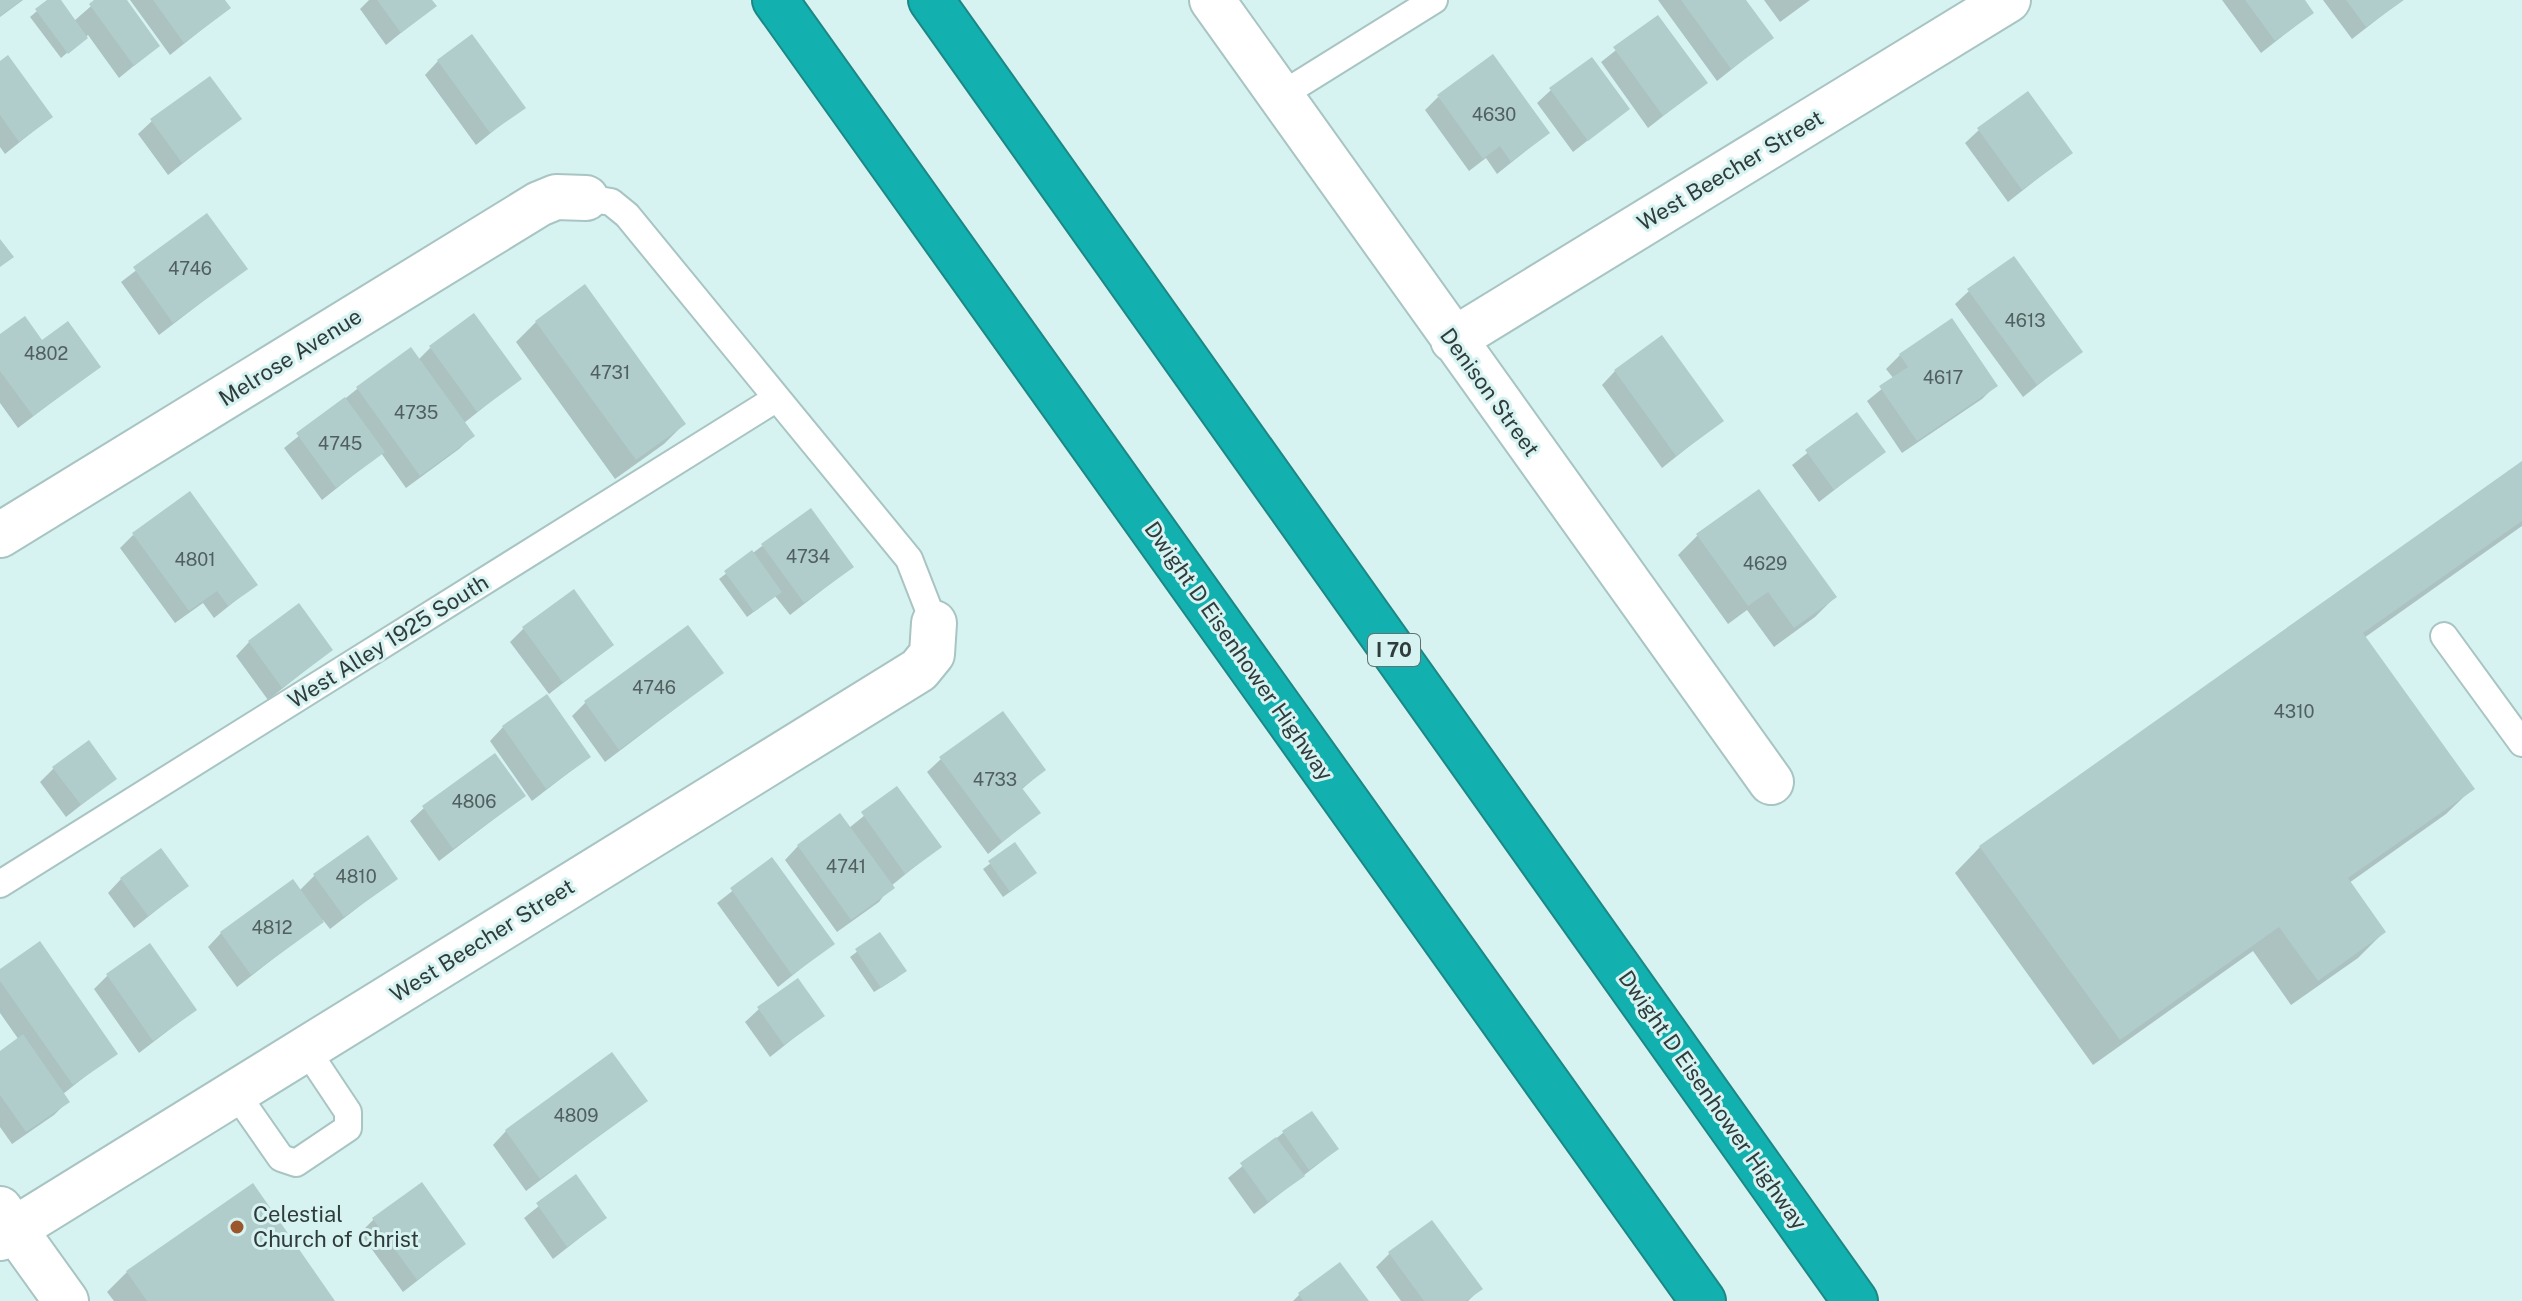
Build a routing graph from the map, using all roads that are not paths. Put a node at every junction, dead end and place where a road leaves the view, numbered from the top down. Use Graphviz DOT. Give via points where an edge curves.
graph roads {
  1 [pos="775,0"];
  2 [pos="931,0"];
  3 [pos="1212,0"];
  4 [pos="1434,0"];
  5 [pos="2008,0"];
  6 [pos="1280,96"];
  7 [pos="586,198"];
  8 [pos="1453,340"];
  9 [pos="777,398"];
  10 [pos="0,535"];
  11 [pos="934,623"];
  12 [pos="2444,636"];
  13 [pos="2522,743"];
  14 [pos="1771,782"];
  15 [pos="0,884"];
  16 [pos="306,1049"];
  17 [pos="235,1092"];
  18 [pos="5,1225"];
  19 [pos="66,1301"];
  20 [pos="1703,1301"];
  21 [pos="1855,1301"];
  1 -- 20 [label="highway, Dwight D Eisenhower Highway"];
  2 -- 21 [label="highway, Dwight D Eisenhower Highway / I 70"];
  3 -- 6 [label="street, Denison Street"];
  4 -- 6 [label="lane"];
  5 -- 8 [label="street, West Beecher Street"];
  6 -- 8 [label="street, Denison Street"];
  7 -- 9 [label="lane" via="611,202 627,215"];
  7 -- 10 [label="street, Melrose Avenue" via="556,197 539,204"];
  8 -- 14 [label="street, Denison Street"];
  9 -- 11 [label="lane" via="909,559"];
  9 -- 15 [label="lane, West Alley 1925 South"];
  11 -- 16 [label="street, West Beecher Street" via="932,654 919,670"];
  12 -- 13 [label="lane"];
  16 -- 17 [label="street, West Beecher Street"];
  16 -- 17 [label="lane" via="348,1112 348,1128 296,1163 281,1158"];
  17 -- 18 [label="street, West Beecher Street"];
  18 -- 19 [label="street"];
}
